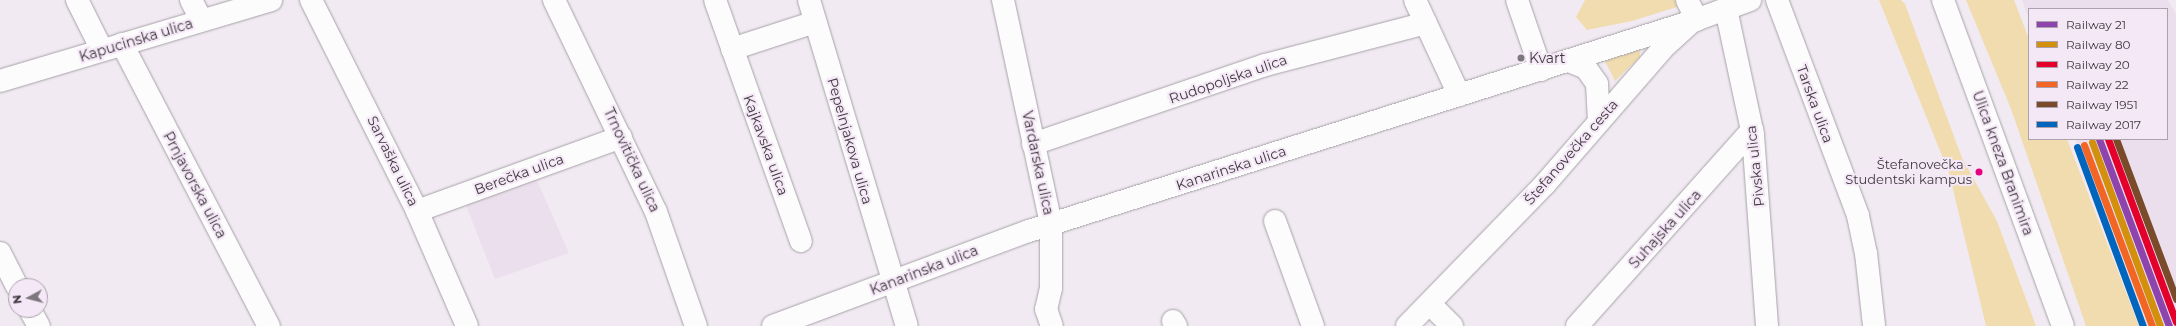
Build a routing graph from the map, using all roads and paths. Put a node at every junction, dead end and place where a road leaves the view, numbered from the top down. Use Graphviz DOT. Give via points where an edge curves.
graph roads {
  1 [pos="77,0"];
  2 [pos="191,0"];
  3 [pos="271,0"];
  4 [pos="311,0"];
  5 [pos="554,0"];
  6 [pos="715,0"];
  7 [pos="808,0"];
  8 [pos="1003,0"];
  9 [pos="1415,0"];
  10 [pos="1517,0"];
  11 [pos="1687,0"];
  12 [pos="1750,0"];
  13 [pos="1777,0"];
  14 [pos="1943,0"];
  15 [pos="1726,9"];
  16 [pos="201,20"];
  17 [pos="1695,21"];
  18 [pos="815,22"];
  19 [pos="1426,23"];
  20 [pos="112,47"];
  21 [pos="732,49"];
  22 [pos="1569,61"];
  23 [pos="1541,70"];
  24 [pos="0,81"];
  25 [pos="1459,95"];
  26 [pos="1599,119"];
  27 [pos="1752,130"];
  28 [pos="621,138"];
  29 [pos="1033,144"];
  30 [pos="417,211"];
  31 [pos="1275,221"];
  32 [pos="1051,224"];
  33 [pos="801,240"];
  34 [pos="0,253"];
  35 [pos="9,278"];
  36 [pos="893,282"];
  37 [pos="1430,304"];
  38 [pos="269,326"];
  39 [pos="467,326"];
  40 [pos="696,326"];
  41 [pos="773,326"];
  42 [pos="907,326"];
  43 [pos="1052,326"];
  44 [pos="1312,326"];
  45 [pos="1407,326"];
  46 [pos="1452,326"];
  47 [pos="1577,326"];
  48 [pos="1766,326"];
  49 [pos="1874,326"];
  50 [pos="2063,326"];
  1 -- 20 [label="street, Prnjavorska ulica"];
  2 -- 16 [label="street"];
  3 -- 16 [label="street, Kapucinska ulica"];
  4 -- 30 [label="street, Sarvaška ulica"];
  5 -- 28 [label="street, Trnovitička ulica"];
  6 -- 21 [label="street, Kajkavska ulica"];
  7 -- 18 [label="street, Pepelnjakova ulica"];
  8 -- 29 [label="street, Vardarska ulica"];
  9 -- 19 [label="street"];
  10 -- 23 [label="street"];
  11 -- 17 [label="street"];
  12 -- 15 [label="street, Štefanovečka cesta"];
  13 -- 49 [label="street, Tarska ulica" via="1858,216 1866,253"];
  14 -- 50 [label="street, Ulica kneza Branimira"];
  15 -- 17 [label="street, Štefanovečka cesta"];
  15 -- 27 [label="street, Pivska ulica"];
  16 -- 20 [label="street, Kapucinska ulica"];
  17 -- 22 [label="street, Kanarinska ulica"];
  17 -- 26 [label="street, Štefanovečka cesta" via="1652,59"];
  18 -- 21 [label="street"];
  18 -- 36 [label="street, Pepelnjakova ulica"];
  19 -- 25 [label="street"];
  19 -- 29 [label="street, Rudopoljska ulica" via="1265,65"];
  20 -- 24 [label="street, Kapucinska ulica"];
  20 -- 38 [label="street, Prnjavorska ulica"];
  21 -- 33 [label="street, Kajkavska ulica"];
  22 -- 23 [label="street, Kanarinska ulica"];
  22 -- 26 [label="street" via="1586,68 1597,84"];
  23 -- 25 [label="street, Kanarinska ulica"];
  25 -- 32 [label="street, Kanarinska ulica"];
  26 -- 37 [label="street, Štefanovečka cesta" via="1545,184"];
  27 -- 47 [label="street, Suhajska ulica"];
  27 -- 48 [label="street, Pivska ulica"];
  28 -- 30 [label="street, Berečka ulica"];
  28 -- 40 [label="street, Trnovitička ulica" via="656,212"];
  29 -- 32 [label="street, Vardarska ulica"];
  30 -- 39 [label="street, Sarvaška ulica"];
  31 -- 44 [label="street"];
  32 -- 36 [label="street, Kanarinska ulica"];
  32 -- 43 [label="street, Vardarska ulica" via="1051,288 1046,309"];
  34 -- 35 [label="street"];
  36 -- 41 [label="street, Kanarinska ulica"];
  36 -- 42 [label="street, Pepelnjakova ulica"];
  37 -- 45 [label="street, Štefanovečka cesta"];
  37 -- 46 [label="street"];
}
